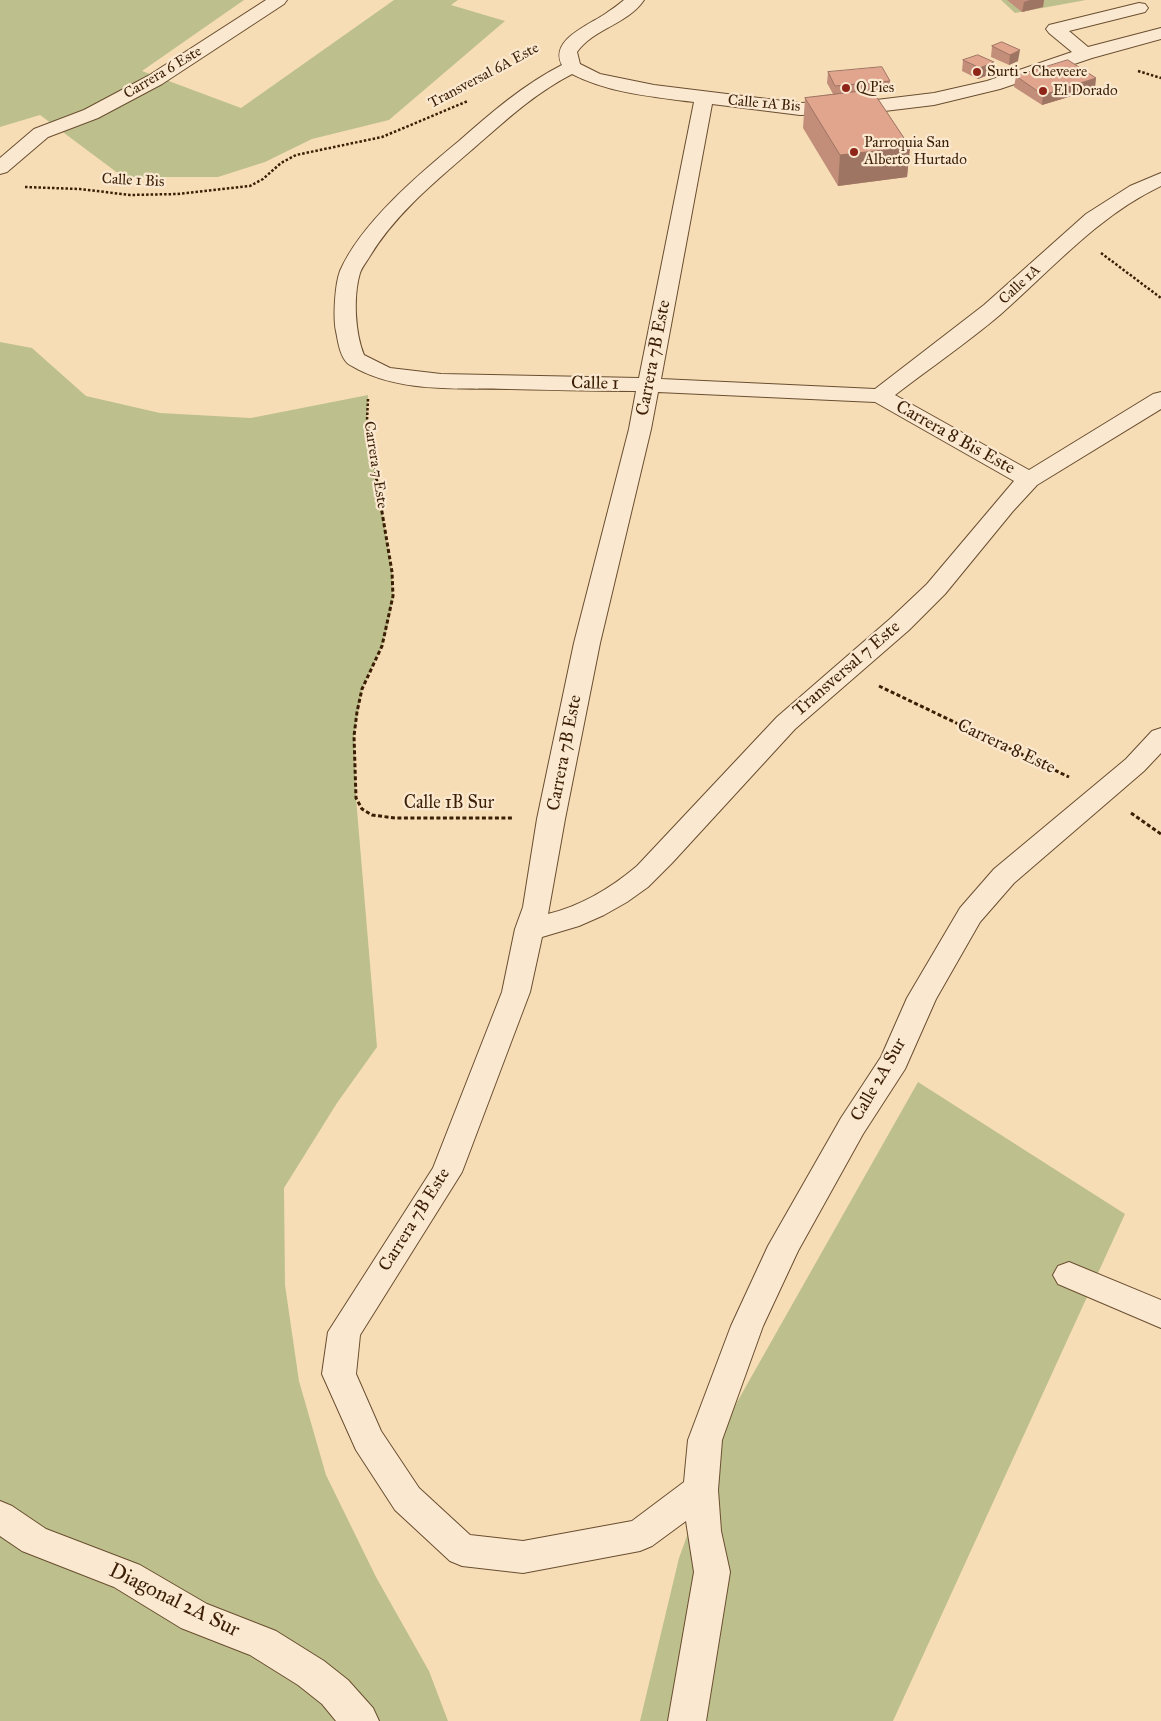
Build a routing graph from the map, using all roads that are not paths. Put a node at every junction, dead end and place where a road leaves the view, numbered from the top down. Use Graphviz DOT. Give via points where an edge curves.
graph roads {
  1 [pos="278,0"];
  2 [pos="635,0"];
  3 [pos="1134,4"];
  4 [pos="1161,22"];
  5 [pos="1161,33"];
  6 [pos="1085,54"];
  7 [pos="572,67"];
  8 [pos="704,98"];
  9 [pos="0,168"];
  10 [pos="1161,178"];
  11 [pos="649,385"];
  12 [pos="880,396"];
  13 [pos="1161,399"];
  14 [pos="1029,480"];
  15 [pos="1161,737"];
  16 [pos="529,930"];
  17 [pos="1069,1275"];
  18 [pos="1161,1314"];
  19 [pos="701,1490"];
  20 [pos="0,1517"];
  21 [pos="360,1721"];
  22 [pos="687,1721"];
  1 -- 9 [label="street, Carrera 6 Este" via="155,80 91,114 41,134"];
  2 -- 7 [label="street" via="576,40 568,52"];
  3 -- 4 [label="street"];
  3 -- 6 [label="street" via="1055,29"];
  5 -- 6 [label="street, Calle 1A Bis"];
  6 -- 8 [label="street, Calle 1A Bis" via="992,85 902,104 800,109"];
  7 -- 8 [label="street, Calle 1A Bis" via="608,82"];
  7 -- 11 [label="street, Calle 1" via="520,99 442,165 398,206 369,241 350,272 346,302 350,347 355,359 385,374 441,381"];
  8 -- 11 [label="street, Carrera 7B Este"];
  10 -- 12 [label="street, Calle 1A" via="1114,203 1074,234 992,310"];
  11 -- 12 [label="street, Calle 1"];
  11 -- 16 [label="street, Carrera 7B Este" via="587,643 551,819 537,907"];
  12 -- 14 [label="street, Carrera 8 Bis Este"];
  13 -- 14 [label="street, Transversal 7 Este"];
  14 -- 16 [label="street, Transversal 7 Este" via="1012,496 936,589 787,722 649,870 608,901 582,914"];
  15 -- 19 [label="street, Calle 2A Sur" via="1135,764 1004,876 970,915 957,936 922,998 894,1061 852,1126 784,1246 756,1308 705,1440"];
  16 -- 19 [label="street, Carrera 7B Este" via="516,992 446,1172 344,1332 339,1374 368,1440 407,1499 462,1550 522,1557 640,1535"];
  17 -- 18 [label="street"];
  19 -- 22 [label="street" via="712,1572"];
  20 -- 21 [label="street, Diagonal 2A Sur" via="34,1540 127,1576 194,1616 263,1643 335,1692"];
}
